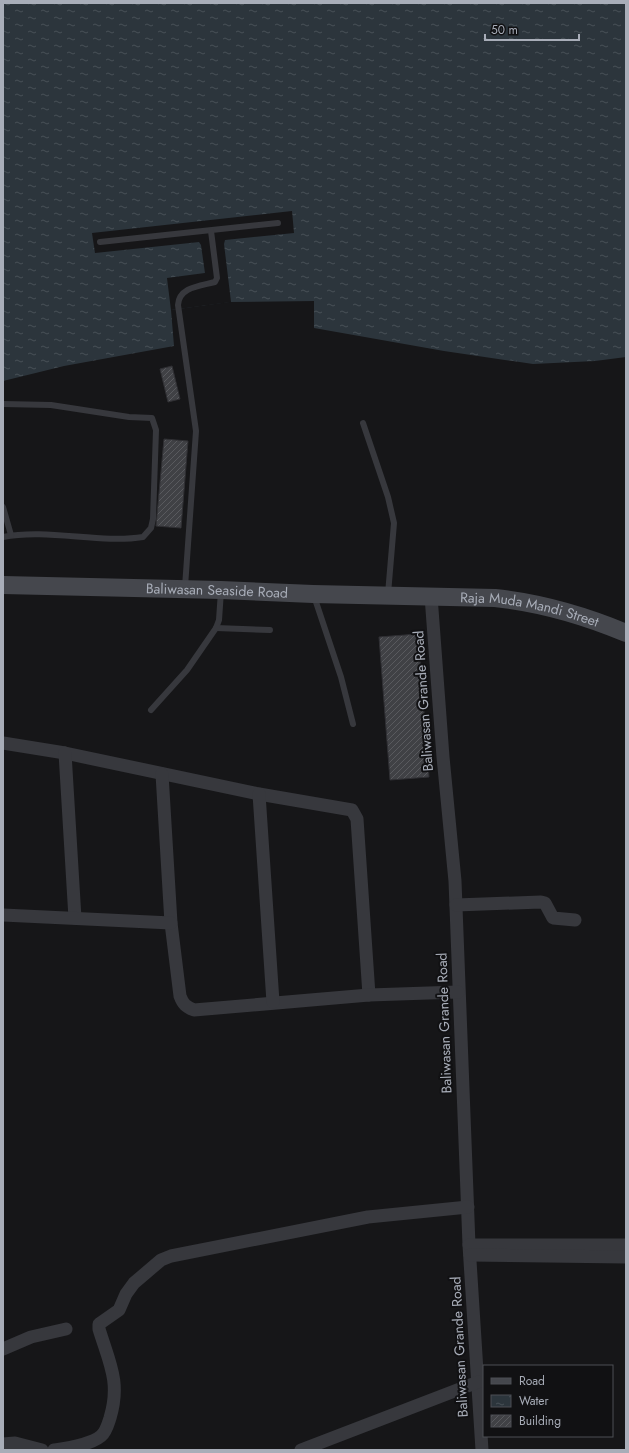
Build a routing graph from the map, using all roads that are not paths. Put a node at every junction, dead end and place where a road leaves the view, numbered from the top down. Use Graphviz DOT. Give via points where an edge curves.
graph roads {
  1 [pos="278,223"];
  2 [pos="211,231"];
  3 [pos="100,242"];
  4 [pos="3,404"];
  5 [pos="363,423"];
  6 [pos="3,507"];
  7 [pos="11,535"];
  8 [pos="3,537"];
  9 [pos="3,586"];
  10 [pos="184,589"];
  11 [pos="221,590"];
  12 [pos="313,594"];
  13 [pos="388,596"];
  14 [pos="431,596"];
  15 [pos="216,628"];
  16 [pos="270,630"];
  17 [pos="626,633"];
  18 [pos="151,710"];
  19 [pos="354,724"];
  20 [pos="3,743"];
  21 [pos="65,753"];
  22 [pos="162,774"];
  23 [pos="258,794"];
  24 [pos="456,905"];
  25 [pos="3,915"];
  26 [pos="75,918"];
  27 [pos="575,920"];
  28 [pos="171,923"];
  29 [pos="458,992"];
  30 [pos="369,995"];
  31 [pos="273,1002"];
  32 [pos="468,1207"];
  33 [pos="470,1250"];
  34 [pos="621,1251"];
  35 [pos="66,1329"];
  36 [pos="3,1349"];
  37 [pos="478,1382"];
  38 [pos="3,1444"];
  39 [pos="42,1450"];
  40 [pos="54,1450"];
  41 [pos="301,1450"];
  42 [pos="482,1450"];
  1 -- 2 [label="lane"];
  2 -- 3 [label="lane"];
  2 -- 10 [label="lane" via="217,278 215,282 186,290 178,298 196,431"];
  4 -- 7 [label="lane" via="52,405 152,418 156,430 153,519 151,528 143,537"];
  5 -- 13 [label="lane" via="394,523"];
  6 -- 7 [label="lane"];
  7 -- 8 [label="lane"];
  9 -- 10 [label="main road, Baliwasan Seaside Road"];
  10 -- 11 [label="main road, Baliwasan Seaside Road"];
  11 -- 12 [label="main road, Baliwasan Seaside Road"];
  11 -- 15 [label="lane"];
  12 -- 13 [label="main road, Baliwasan Seaside Road"];
  12 -- 19 [label="lane" via="342,677"];
  13 -- 14 [label="main road, Baliwasan Seaside Road"];
  14 -- 17 [label="main road, Raja Muda Mandi Street" via="523,601 585,617"];
  14 -- 24 [label="street, Baliwasan Grande Road"];
  15 -- 16 [label="lane"];
  15 -- 18 [label="lane" via="187,670"];
  20 -- 21 [label="street"];
  21 -- 22 [label="street"];
  21 -- 26 [label="street"];
  22 -- 23 [label="street"];
  22 -- 28 [label="street"];
  23 -- 30 [label="street" via="348,808 355,814"];
  23 -- 31 [label="street"];
  24 -- 27 [label="street" via="541,902 545,903 553,918"];
  24 -- 29 [label="street, Baliwasan Grande Road"];
  25 -- 26 [label="street"];
  26 -- 28 [label="street"];
  28 -- 31 [label="street" via="180,996 188,1008 194,1010"];
  29 -- 30 [label="street"];
  29 -- 32 [label="street, Baliwasan Grande Road"];
  30 -- 31 [label="street"];
  32 -- 33 [label="street, Baliwasan Grande Road"];
  32 -- 40 [label="street" via="368,1217 161,1260 134,1283 116,1313 99,1324 116,1391 108,1426 96,1440"];
  33 -- 34 [label="street"];
  33 -- 37 [label="street, Baliwasan Grande Road"];
  35 -- 36 [label="street" via="31,1337"];
  37 -- 41 [label="street"];
  37 -- 42 [label="street, Baliwasan Grande Road"];
  38 -- 39 [label="street" via="15,1443"];
}
